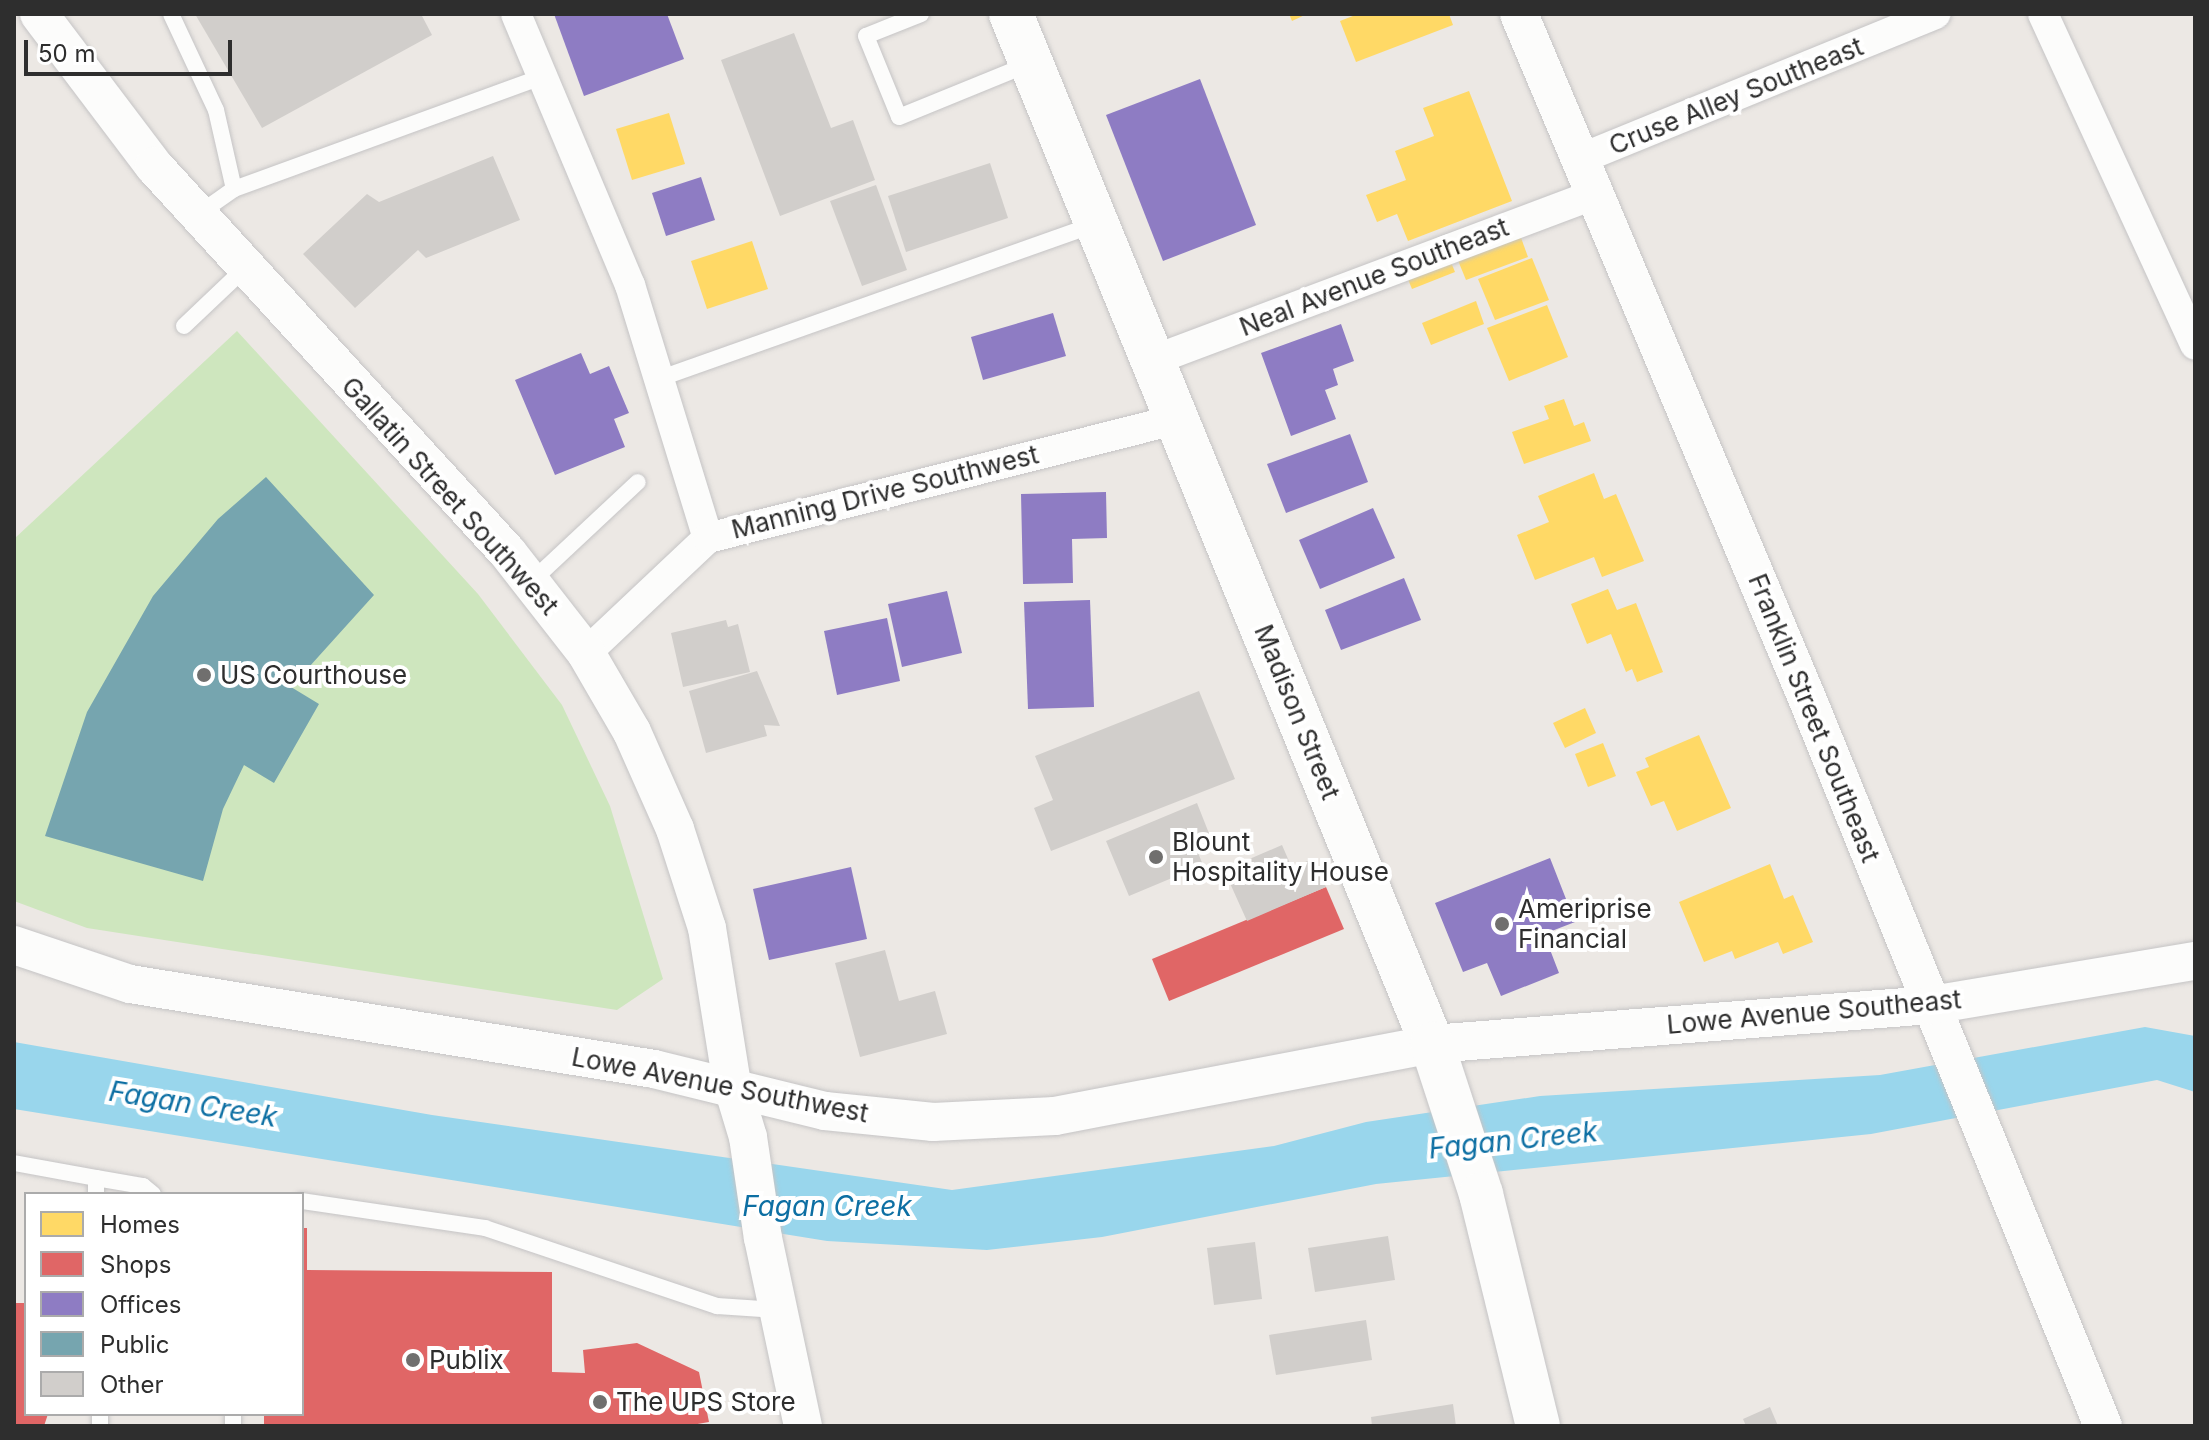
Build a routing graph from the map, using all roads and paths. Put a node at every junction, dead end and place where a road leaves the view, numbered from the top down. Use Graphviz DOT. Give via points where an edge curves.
graph roads {
  1 [pos="39,14"];
  2 [pos="171,14"];
  3 [pos="516,14"];
  4 [pos="921,14"];
  5 [pos="1011,14"];
  6 [pos="1519,14"];
  7 [pos="1936,14"];
  8 [pos="2043,14"];
  9 [pos="1031,63"];
  10 [pos="542,77"];
  11 [pos="1588,176"];
  12 [pos="234,189"];
  13 [pos="197,215"];
  14 [pos="1097,223"];
  15 [pos="244,269"];
  16 [pos="184,326"];
  17 [pos="2195,345"];
  18 [pos="1154,360"];
  19 [pos="658,379"];
  20 [pos="1178,419"];
  21 [pos="638,482"];
  22 [pos="708,538"];
  23 [pos="531,582"];
  24 [pos="586,653"];
  25 [pos="14,945"];
  26 [pos="2195,961"];
  27 [pos="1931,1005"];
  28 [pos="1432,1044"];
  29 [pos="732,1084"];
  30 [pos="14,1163"];
  31 [pos="96,1186"];
  32 [pos="150,1192"];
  33 [pos="304,1201"];
  34 [pos="777,1310"];
  35 [pos="803,1426"];
  36 [pos="1538,1426"];
  37 [pos="2103,1426"];
  1 -- 13 [label="street, Gallatin Street Southwest"];
  2 -- 12 [label="lane" via="216,110"];
  3 -- 10 [label="street"];
  4 -- 9 [label="lane" via="866,36 899,117"];
  5 -- 9 [label="main road, Madison Street"];
  6 -- 11 [label="street, Franklin Street Southeast"];
  7 -- 11 [label="street, Cruse Alley Southeast"];
  8 -- 17 [label="street"];
  9 -- 14 [label="main road, Madison Street"];
  10 -- 12 [label="lane"];
  10 -- 19 [label="street" via="630,285"];
  11 -- 18 [label="street, Neal Avenue Southeast"];
  11 -- 27 [label="street, Franklin Street Southeast"];
  12 -- 13 [label="lane"];
  13 -- 15 [label="street, Gallatin Street Southwest"];
  14 -- 18 [label="main road, Madison Street"];
  14 -- 19 [label="lane"];
  15 -- 16 [label="lane"];
  15 -- 23 [label="street, Gallatin Street Southwest"];
  18 -- 20 [label="main road, Madison Street"];
  19 -- 22 [label="street"];
  20 -- 22 [label="street, Manning Drive Southwest"];
  20 -- 28 [label="main road, Madison Street"];
  21 -- 23 [label="lane"];
  22 -- 24 [label="street, Manning Drive Southwest"];
  23 -- 24 [label="street, Gallatin Street Southwest"];
  24 -- 29 [label="street, Gallatin Street Southwest" via="632,732 675,829 707,928"];
  25 -- 29 [label="street, Lowe Avenue Southwest" via="130,984"];
  26 -- 27 [label="street, Lowe Avenue Southeast"];
  27 -- 28 [label="street, Lowe Avenue Southeast"];
  27 -- 37 [label="street, Franklin Street Southeast"];
  28 -- 29 [label="street, Lowe Avenue Southwest" via="1055,1116 917,1121 825,1111"];
  28 -- 36 [label="main road, Madison Street" via="1481,1194"];
  29 -- 34 [label="street, Gallatin Street Southwest" via="748,1137"];
  30 -- 31 [label="lane"];
  31 -- 32 [label="lane" via="143,1186"];
  33 -- 34 [label="lane" via="485,1228 717,1306"];
  34 -- 35 [label="street, Gallatin Street Southwest"];
}
